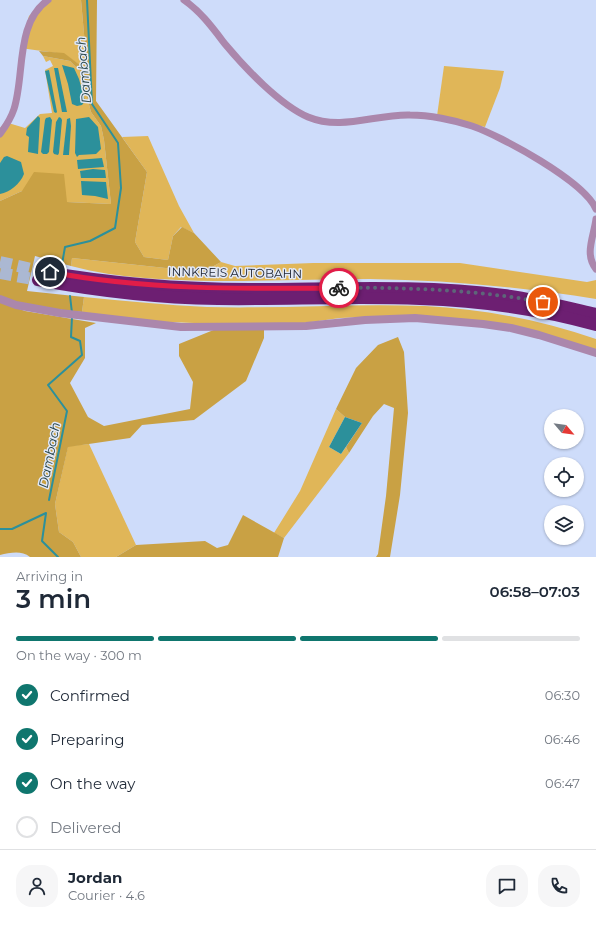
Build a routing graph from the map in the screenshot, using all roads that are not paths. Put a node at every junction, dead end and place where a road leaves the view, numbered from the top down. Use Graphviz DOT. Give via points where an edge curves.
graph roads {
  1 [pos="48,0"];
  2 [pos="184,0"];
  3 [pos="0,134"];
  4 [pos="596,209"];
  5 [pos="596,219"];
  6 [pos="596,269"];
  7 [pos="0,299"];
  8 [pos="596,314"];
  9 [pos="596,325"];
  10 [pos="596,353"];
  1 -- 3 [label="street" via="37,10 31,21 25,38 14,109"];
  2 -- 4 [label="street" via="205,18 254,75 302,114 324,122 342,123 410,115 473,126 530,154 584,192"];
  5 -- 6 [label="street" via="590,251"];
  7 -- 10 [label="street" via="16,305 60,313 180,327 306,326 415,318 483,324 539,335"];
  8 -- 9 [label="highway, INNKREIS AUTOBAHN" via="504,295 454,290 184,287 39,275 94,290 178,297 405,298 456,301 518,308"];
}
